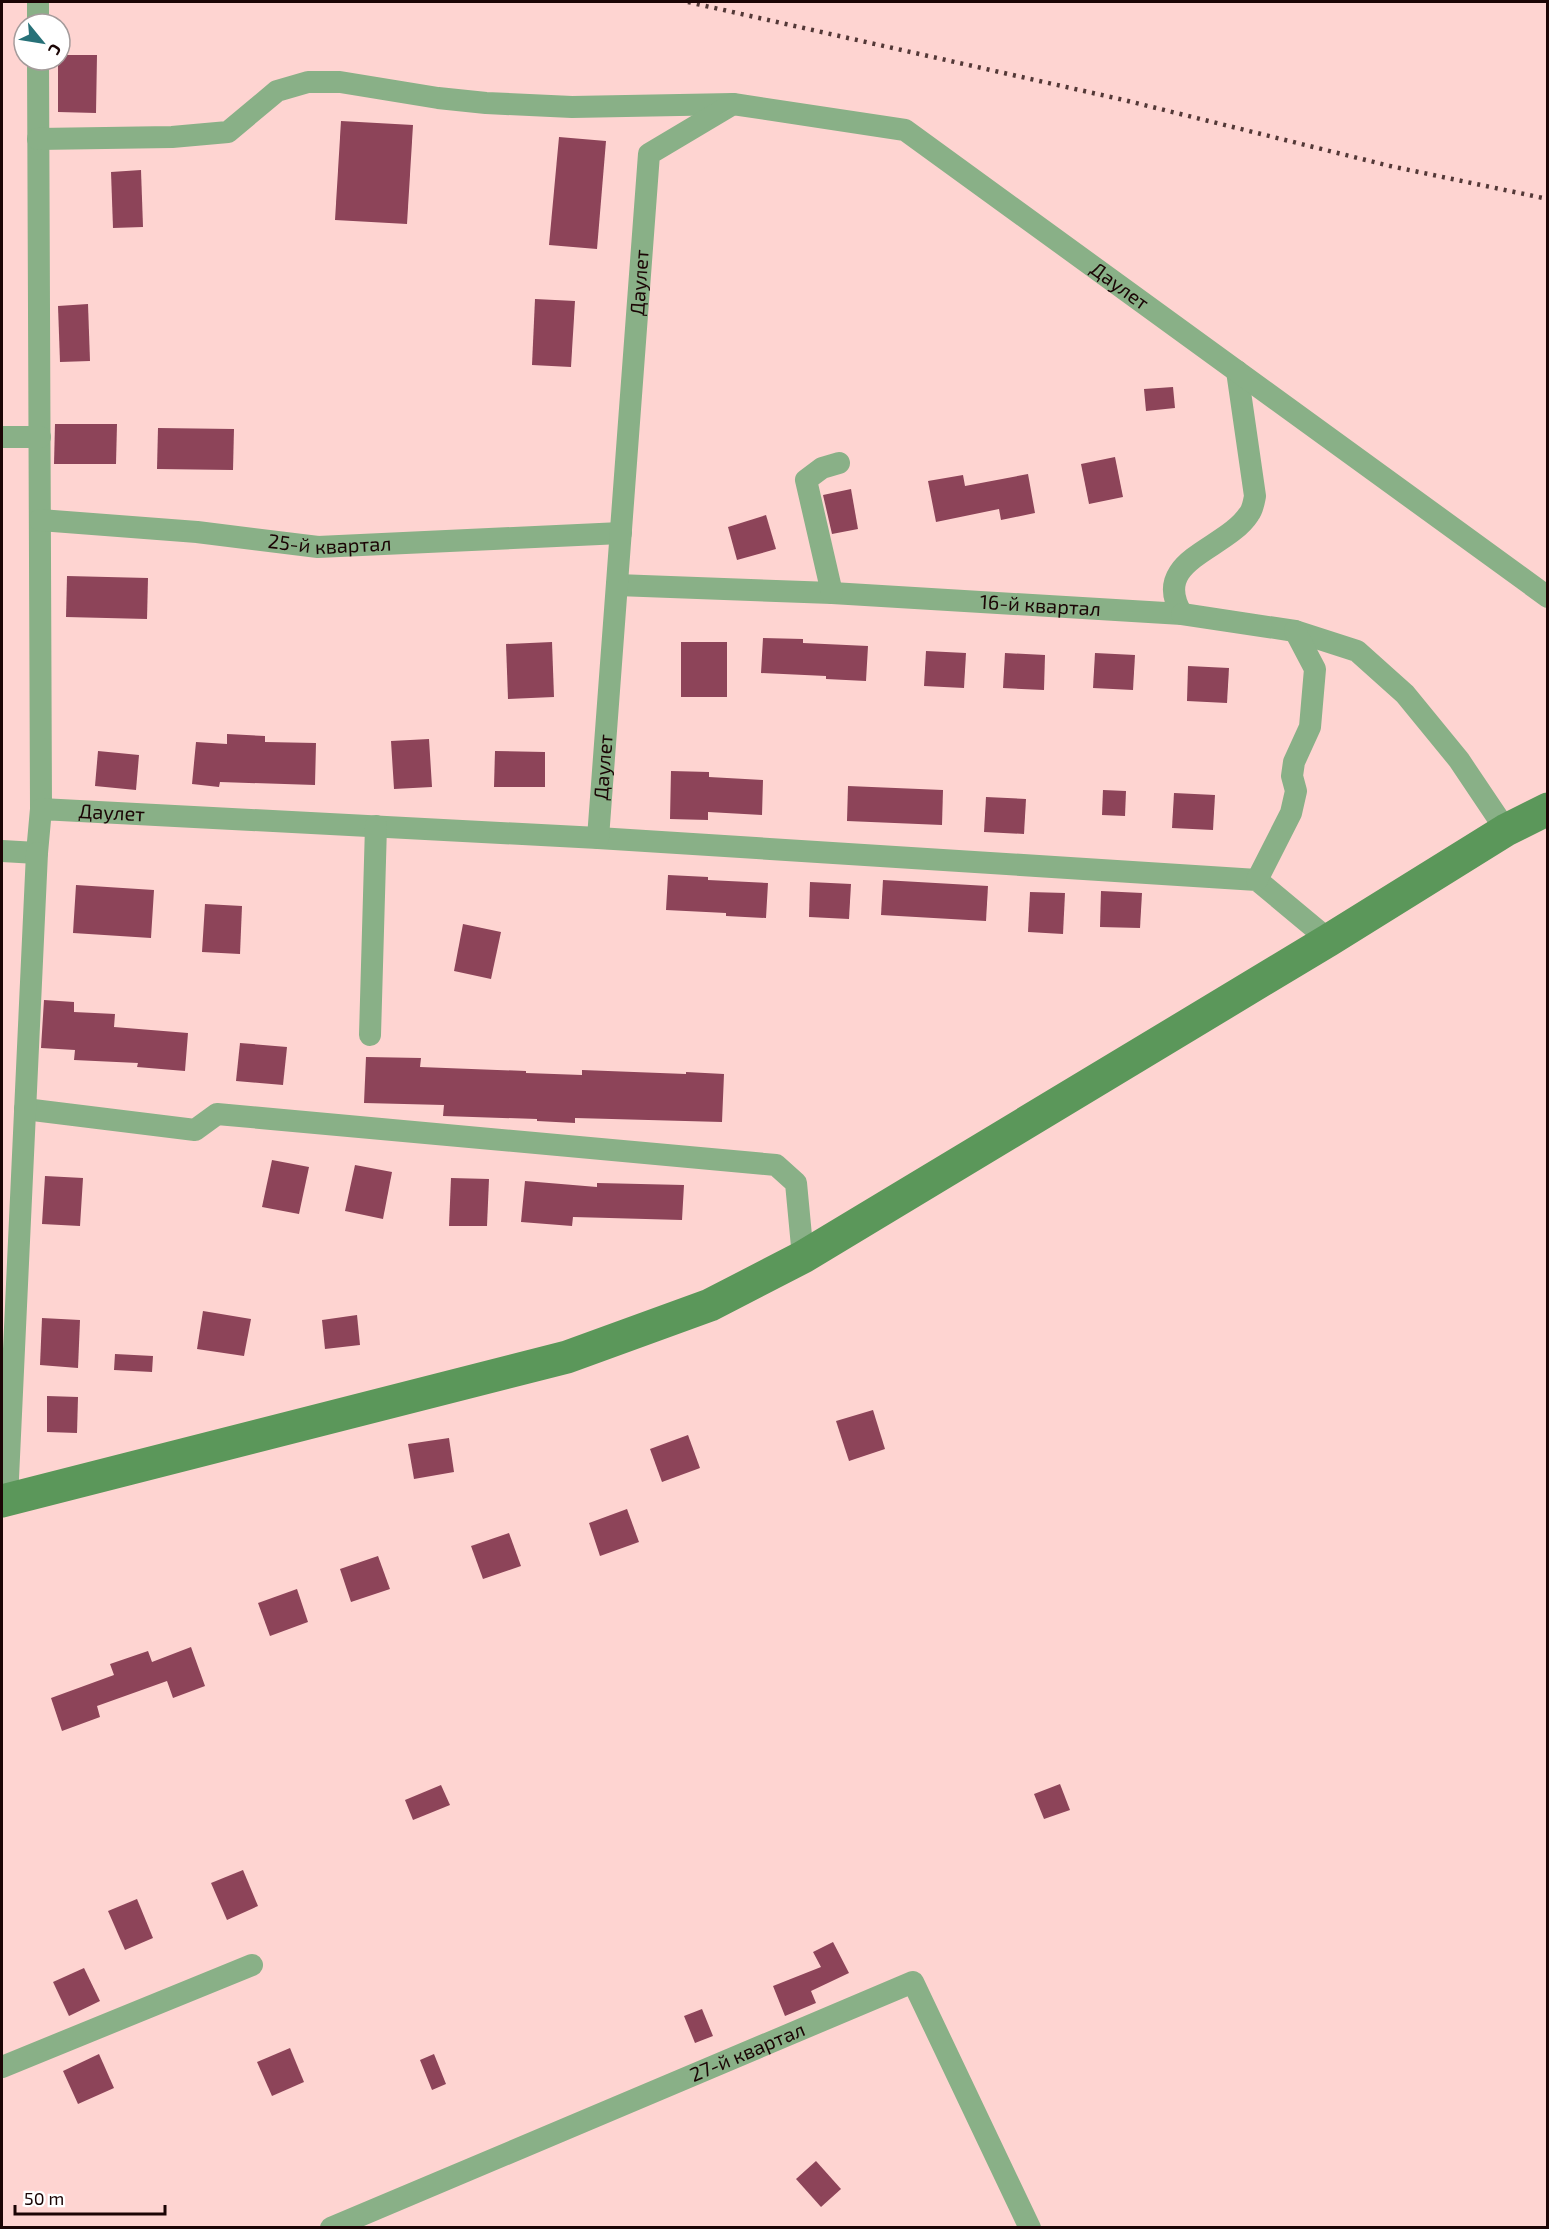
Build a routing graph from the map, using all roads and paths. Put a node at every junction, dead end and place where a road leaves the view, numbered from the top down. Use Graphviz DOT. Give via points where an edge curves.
graph roads {
  1 [pos="38,72"];
  2 [pos="733,104"];
  3 [pos="38,139"];
  4 [pos="1237,371"];
  5 [pos="2,437"];
  6 [pos="40,437"];
  7 [pos="840,463"];
  8 [pos="39,520"];
  9 [pos="621,533"];
  10 [pos="617,585"];
  11 [pos="832,593"];
  12 [pos="1548,597"];
  13 [pos="1182,614"];
  14 [pos="1295,631"];
  15 [pos="1548,808"];
  16 [pos="41,809"];
  17 [pos="376,826"];
  18 [pos="1506,830"];
  19 [pos="598,838"];
  20 [pos="2,851"];
  21 [pos="37,853"];
  22 [pos="1257,880"];
  23 [pos="1329,940"];
  24 [pos="370,1035"];
  25 [pos="25,1109"];
  26 [pos="803,1257"];
  27 [pos="9,1302"];
  28 [pos="4,1500"];
  29 [pos="252,1965"];
  30 [pos="2,2067"];
  31 [pos="331,2228"];
  32 [pos="1030,2228"];
  1 -- 3 [label="street"];
  2 -- 3 [label="street" via="486,103 308,81 277,92 228,132"];
  2 -- 4 [label="street, Даулет" via="905,130"];
  2 -- 9 [label="street, Даулет" via="649,154"];
  3 -- 6 [label="street"];
  4 -- 12 [label="street, Даулет"];
  4 -- 13 [label="street" via="1255,496 1250,513 1236,529 1178,571 1173,589"];
  5 -- 6 [label="street"];
  6 -- 8 [label="street"];
  7 -- 11 [label="street" via="822,468 806,480"];
  8 -- 9 [label="street, 25-й квартал" via="197,532 318,547"];
  8 -- 16 [label="street"];
  9 -- 10 [label="street, Даулет"];
  10 -- 11 [label="street, 16-й квартал"];
  10 -- 19 [label="street, Даулет"];
  11 -- 13 [label="street, 16-й квартал"];
  13 -- 14 [label="street, 16-й квартал"];
  14 -- 18 [label="street, 16-й квартал" via="1357,651 1405,694 1459,760"];
  14 -- 22 [label="street" via="1315,669 1310,727 1294,762 1296,791 1291,813"];
  15 -- 18 [label="street"];
  16 -- 17 [label="street, Даулет"];
  16 -- 21 [label="street"];
  17 -- 19 [label="street, Даулет"];
  17 -- 24 [label="street"];
  18 -- 23 [label="street"];
  19 -- 22 [label="street"];
  20 -- 21 [label="street"];
  21 -- 25 [label="street"];
  22 -- 23 [label="street"];
  23 -- 26 [label="street"];
  25 -- 26 [label="street" via="195,1130 217,1114 776,1165 796,1183"];
  25 -- 27 [label="street"];
  26 -- 28 [label="street" via="710,1305 567,1357"];
  27 -- 28 [label="street"];
  29 -- 30 [label="street"];
  31 -- 32 [label="street, 27-й квартал" via="913,1982"];
}
